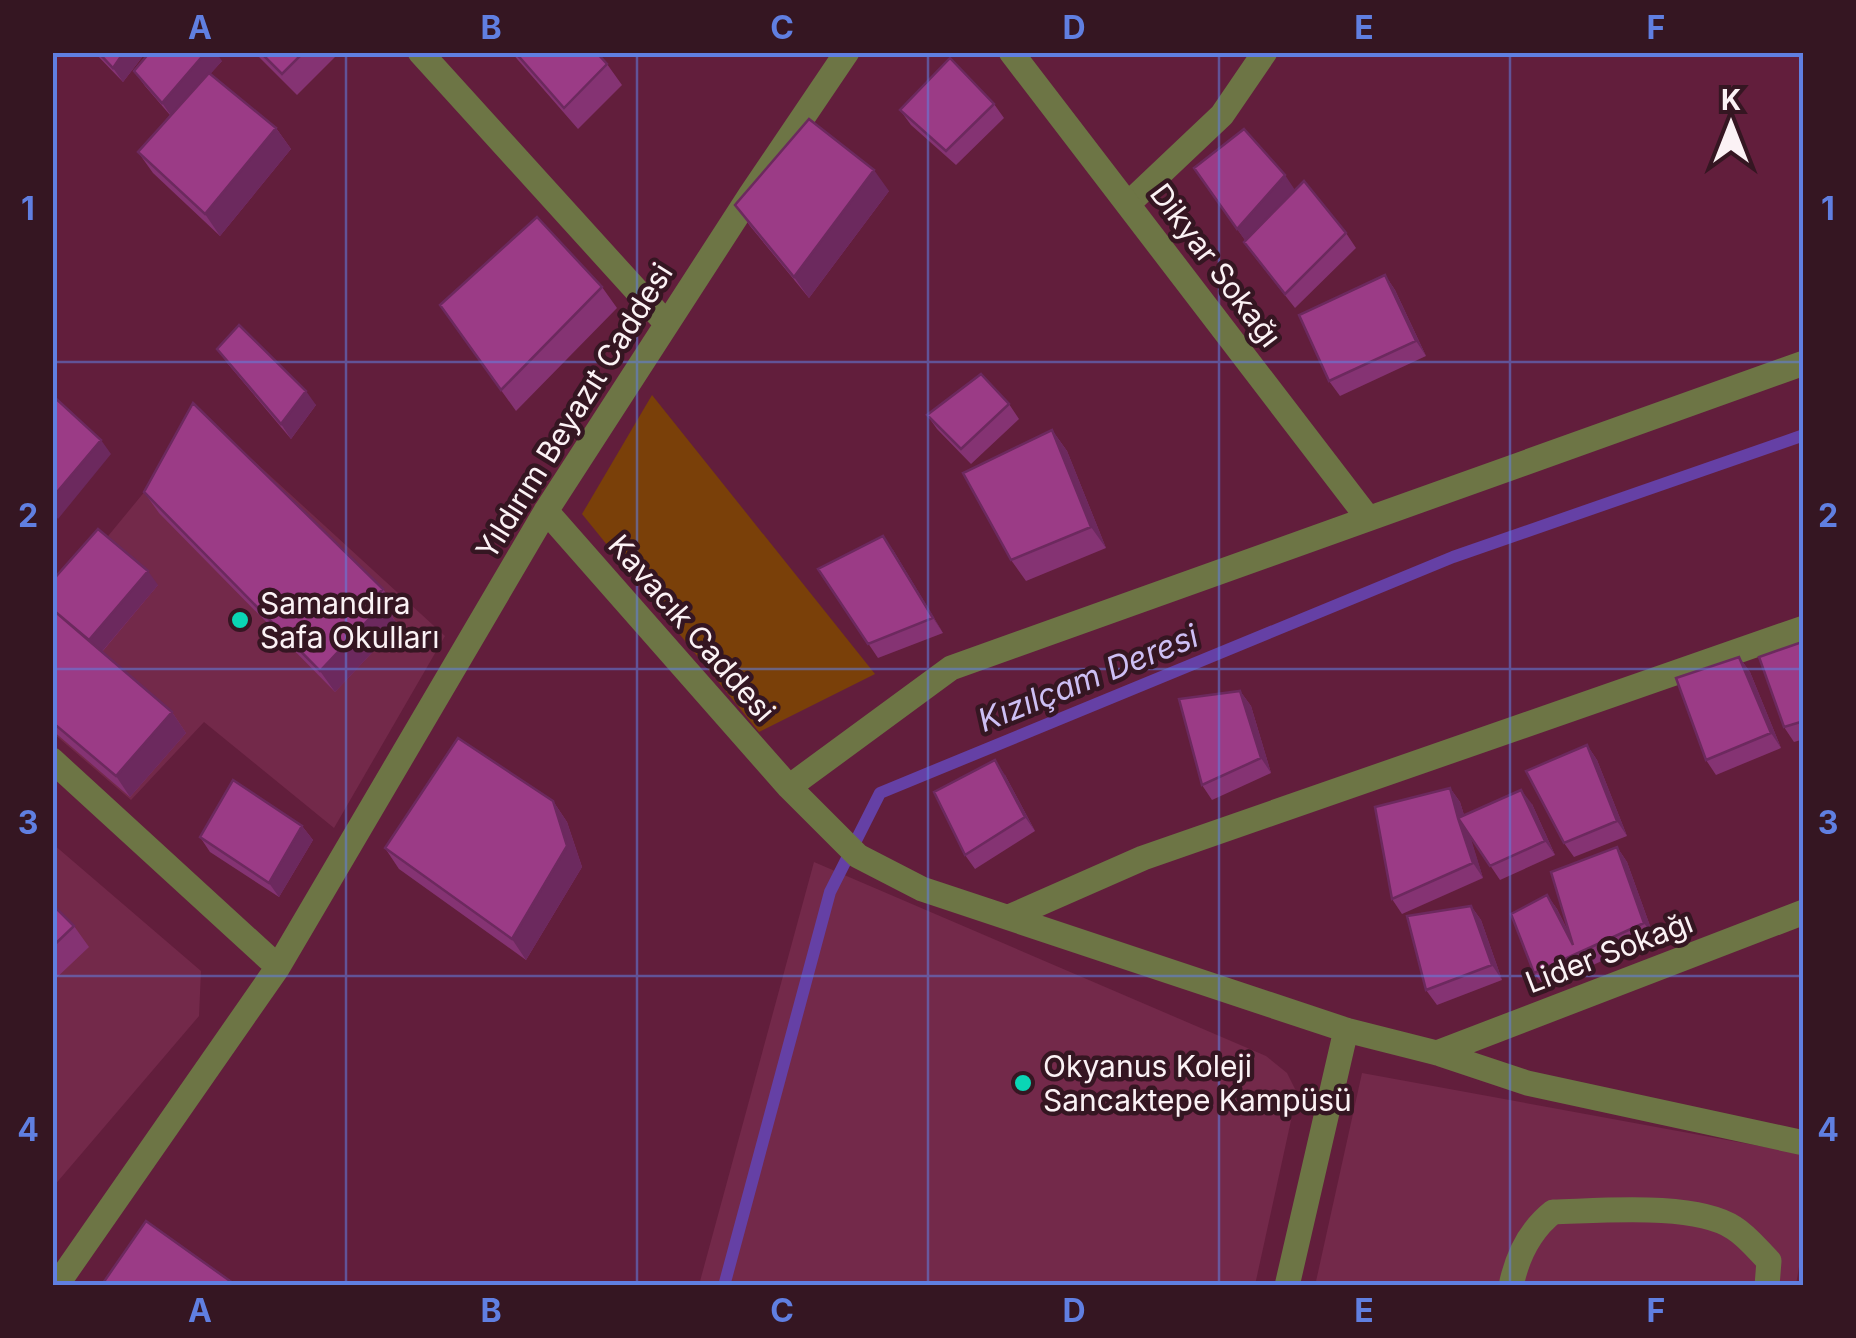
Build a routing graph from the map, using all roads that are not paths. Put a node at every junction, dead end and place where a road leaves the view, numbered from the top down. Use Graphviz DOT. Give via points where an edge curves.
graph roads {
  1 [pos="420,52"];
  2 [pos="847,52"];
  3 [pos="1011,52"];
  4 [pos="1265,52"];
  5 [pos="1128,204"];
  6 [pos="667,324"];
  7 [pos="1804,363"];
  8 [pos="546,511"];
  9 [pos="1368,518"];
  10 [pos="1804,628"];
  11 [pos="52,760"];
  12 [pos="789,787"];
  13 [pos="1804,912"];
  14 [pos="1010,916"];
  15 [pos="278,968"];
  16 [pos="1346,1030"];
  17 [pos="1437,1052"];
  18 [pos="1804,1142"];
  19 [pos="56,1286"];
  20 [pos="1287,1286"];
  21 [pos="1511,1286"];
  22 [pos="1767,1286"];
  1 -- 6 [label="street"];
  2 -- 6 [label="street, Yıldırım Beyazıt Caddesi"];
  3 -- 5 [label="street, Dikyar Sokağı"];
  4 -- 5 [label="street" via="1222,115"];
  5 -- 9 [label="street, Dikyar Sokağı"];
  6 -- 8 [label="street, Yıldırım Beyazıt Caddesi"];
  7 -- 9 [label="street"];
  8 -- 12 [label="street, Kavacık Caddesi"];
  8 -- 15 [label="street, Yıldırım Beyazıt Caddesi"];
  9 -- 12 [label="street" via="951,668"];
  10 -- 14 [label="street" via="1143,858"];
  11 -- 15 [label="street"];
  12 -- 14 [label="street, Kavacık Caddesi" via="858,856 922,889"];
  13 -- 17 [label="street, Lider Sokağı"];
  14 -- 16 [label="street, Kavacık Caddesi"];
  15 -- 19 [label="street, Yıldırım Beyazıt Caddesi"];
  16 -- 17 [label="street, Kavacık Caddesi"];
  16 -- 20 [label="street"];
  17 -- 18 [label="street, Kavacık Caddesi" via="1527,1082"];
  21 -- 22 [label="street" via="1516,1261 1553,1212 1656,1210 1736,1228 1769,1261"];
}
